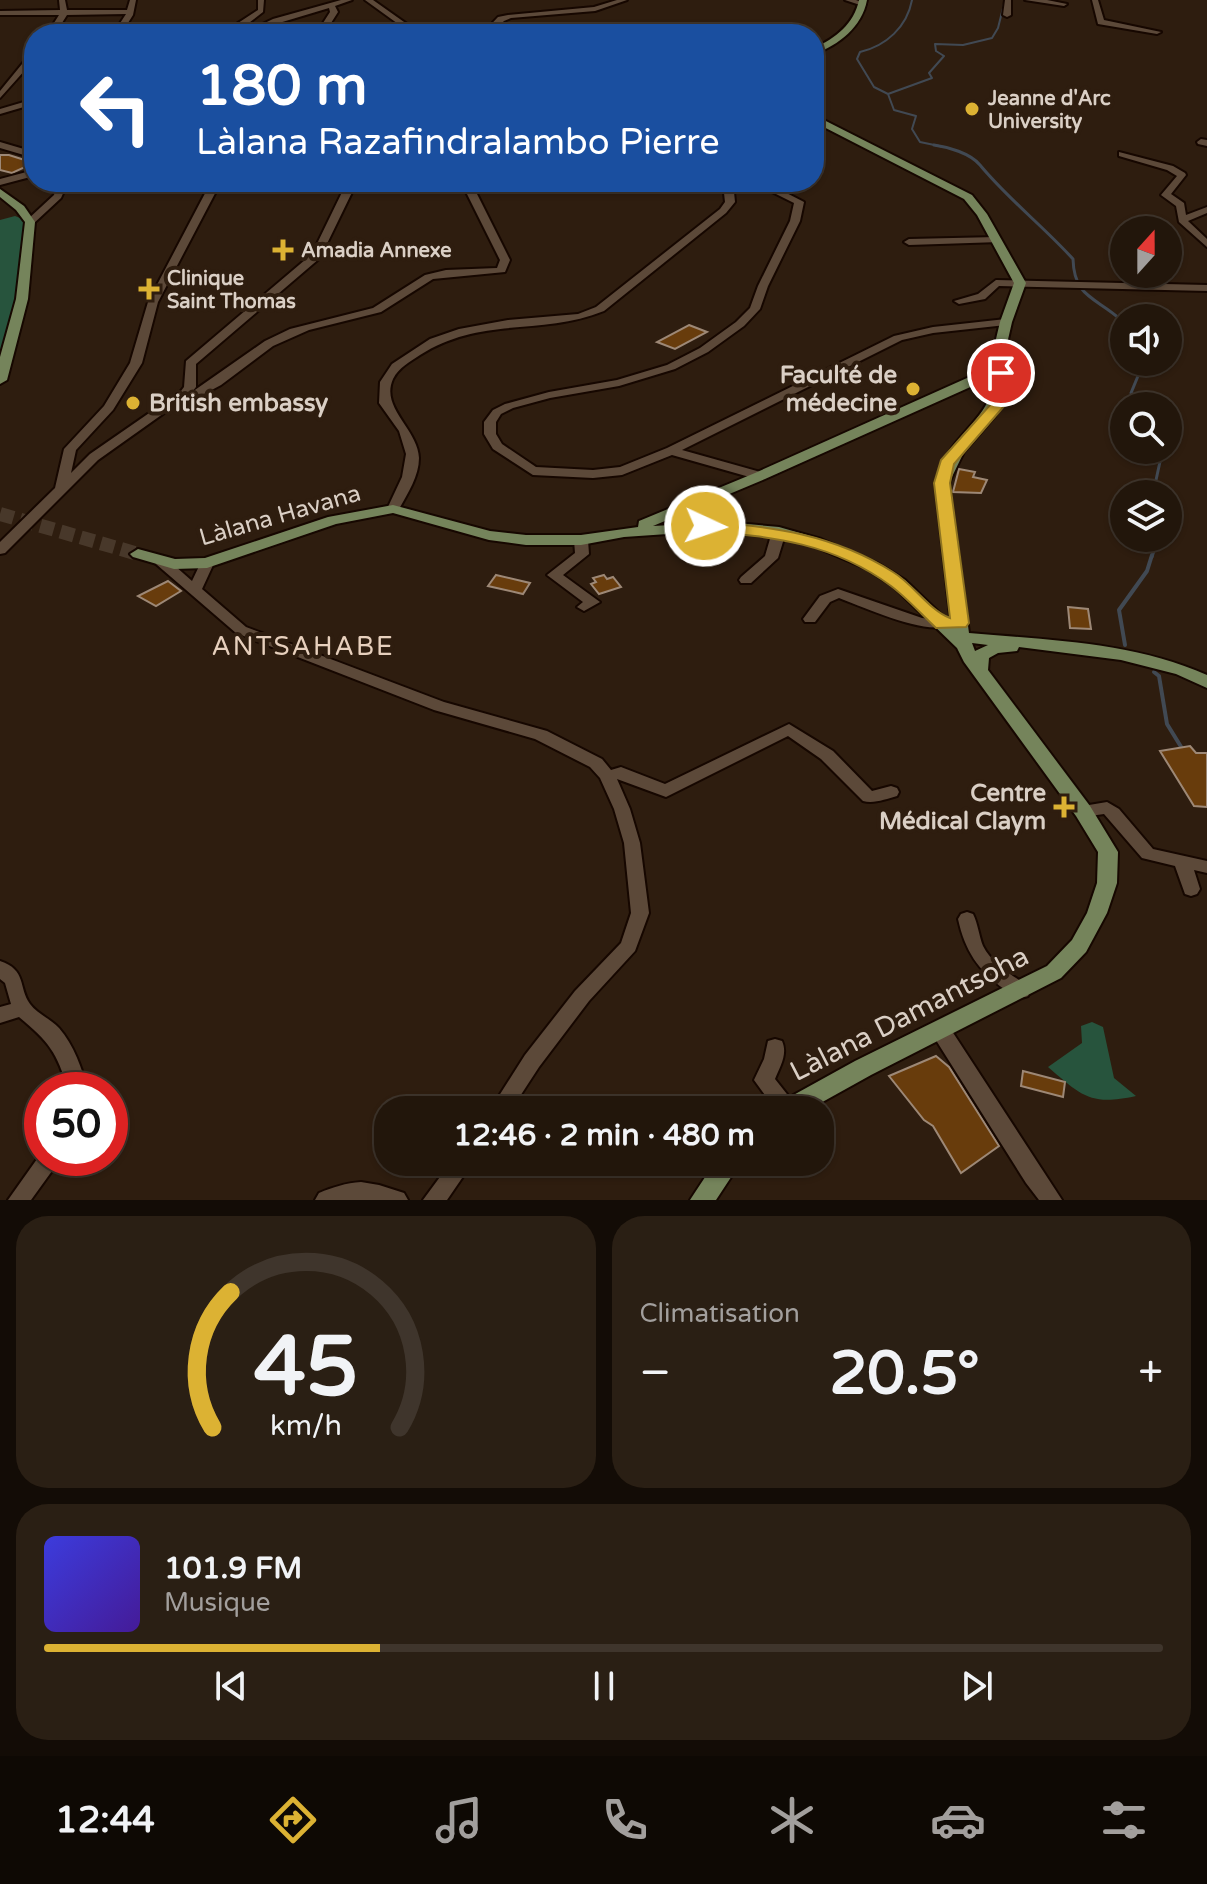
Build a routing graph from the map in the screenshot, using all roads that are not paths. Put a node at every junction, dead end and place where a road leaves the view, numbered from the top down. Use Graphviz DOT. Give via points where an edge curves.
graph roads {
  1 [pos="62,0"];
  2 [pos="133,0"];
  3 [pos="261,0"];
  4 [pos="349,0"];
  5 [pos="368,0"];
  6 [pos="624,0"];
  7 [pos="848,0"];
  8 [pos="1008,0"];
  9 [pos="1028,0"];
  10 [pos="1095,0"];
  11 [pos="863,2"];
  12 [pos="1064,4"];
  13 [pos="332,7"];
  14 [pos="0,13"];
  15 [pos="64,13"];
  16 [pos="129,14"];
  17 [pos="1007,15"];
  18 [pos="57,24"];
  19 [pos="123,24"];
  20 [pos="242,24"];
  21 [pos="269,24"];
  22 [pos="327,24"];
  23 [pos="403,24"];
  24 [pos="496,24"];
  25 [pos="1157,32"];
  26 [pos="824,46"];
  27 [pos="24,67"];
  28 [pos="0,96"];
  29 [pos="24,104"];
  30 [pos="0,112"];
  31 [pos="824,123"];
  32 [pos="0,145"];
  33 [pos="24,152"];
  34 [pos="1122,154"];
  35 [pos="24,176"];
  36 [pos="0,182"];
  37 [pos="59,192"];
  38 [pos="211,192"];
  39 [pos="347,192"];
  40 [pos="471,192"];
  41 [pos="729,192"];
  42 [pos="778,192"];
  43 [pos="5,196"];
  44 [pos="0,209"];
  45 [pos="1207,210"];
  46 [pos="1182,216"];
  47 [pos="1182,220"];
  48 [pos="30,222"];
  49 [pos="997,240"];
  50 [pos="909,242"];
  51 [pos="1207,244"];
  52 [pos="1020,283"];
  53 [pos="1207,288"];
  54 [pos="959,301"];
  55 [pos="1006,322"];
  56 [pos="998,357"];
  57 [pos="0,380"];
  58 [pos="969,383"];
  59 [pos="995,388"];
  60 [pos="173,404"];
  61 [pos="671,451"];
  62 [pos="67,457"];
  63 [pos="94,457"];
  64 [pos="760,476"];
  65 [pos="61,488"];
  66 [pos="393,509"];
  67 [pos="672,521"];
  68 [pos="18,530"];
  69 [pos="779,532"];
  70 [pos="581,540"];
  71 [pos="0,543"];
  72 [pos="0,550"];
  73 [pos="138,554"];
  74 [pos="161,561"];
  75 [pos="207,563"];
  76 [pos="189,565"];
  77 [pos="746,580"];
  78 [pos="198,592"];
  79 [pos="584,607"];
  80 [pos="810,619"];
  81 [pos="957,632"];
  82 [pos="1021,646"];
  83 [pos="1051,647"];
  84 [pos="979,670"];
  85 [pos="1207,682"];
  86 [pos="607,776"];
  87 [pos="891,792"];
  88 [pos="1083,811"];
  89 [pos="1182,861"];
  90 [pos="1207,867"];
  91 [pos="1191,889"];
  92 [pos="967,919"];
  93 [pos="0,968"];
  94 [pos="1021,991"];
  95 [pos="22,1008"];
  96 [pos="0,1015"];
  97 [pos="941,1031"];
  98 [pos="775,1047"];
  99 [pos="73,1072"];
  100 [pos="509,1096"];
  101 [pos="776,1096"];
  102 [pos="812,1096"];
  103 [pos="37,1176"];
  104 [pos="452,1176"];
  105 [pos="719,1176"];
  106 [pos="19,1200"];
  107 [pos="326,1200"];
  108 [pos="397,1200"];
  109 [pos="434,1200"];
  110 [pos="702,1200"];
  111 [pos="1051,1200"];
  1 -- 15 [label="street"];
  2 -- 16 [label="street"];
  3 -- 20 [label="street" via="261,11"];
  4 -- 13 [label="street"];
  5 -- 23 [label="street"];
  6 -- 24 [label="street" via="595,9 510,16"];
  7 -- 11 [label="street"];
  8 -- 17 [label="street"];
  9 -- 12 [label="street"];
  10 -- 25 [label="street" via="1101,22"];
  11 -- 26 [label="main road" via="838,39"];
  13 -- 21 [label="street"];
  13 -- 22 [label="street"];
  14 -- 15 [label="street"];
  15 -- 16 [label="street"];
  15 -- 18 [label="street"];
  16 -- 19 [label="street"];
  27 -- 28 [label="street"];
  29 -- 30 [label="street"];
  31 -- 49 [label="main road" via="968,197"];
  32 -- 33 [label="street"];
  34 -- 46 [label="street" via="1182,175 1166,195 1181,205"];
  35 -- 36 [label="street"];
  37 -- 48 [label="street"];
  38 -- 62 [label="street" via="153,302 136,363 109,408"];
  39 -- 60 [label="street" via="321,250 190,363 190,387"];
  40 -- 60 [label="street" via="505,260 503,266 486,274 431,276 374,311 285,334 193,399"];
  41 -- 66 [label="street" via="723,211 600,309 563,320 463,331 434,341 396,366 386,382 385,403 411,438 413,459"];
  42 -- 61 [label="street" via="799,202 795,221 755,309 740,324 671,367 509,406 490,422 497,446 533,471 622,471"];
  43 -- 44 [label="main road"];
  43 -- 48 [label="main road"];
  45 -- 47 [label="street"];
  47 -- 51 [label="street"];
  48 -- 57 [label="main road" via="22,299"];
  49 -- 50 [label="street"];
  49 -- 52 [label="main road"];
  52 -- 53 [label="street"];
  52 -- 54 [label="street" via="996,283 981,297"];
  52 -- 55 [label="main road"];
  55 -- 56 [label="main road"];
  55 -- 61 [label="street" via="898,338"];
  56 -- 58 [label="main road" via="988,373"];
  56 -- 59 [label="main road"];
  58 -- 59 [label="main road"];
  58 -- 64 [label="main road"];
  59 -- 81 [label="main road" via="998,405 946,463 942,483"];
  60 -- 63 [label="street"];
  61 -- 64 [label="street"];
  62 -- 63 [label="street" via="84,462"];
  62 -- 65 [label="street"];
  63 -- 65 [label="street"];
  64 -- 67 [label="main road"];
  65 -- 68 [label="street"];
  66 -- 70 [label="main road, Làlana Havana" via="489,535"];
  66 -- 75 [label="main road, Làlana Havana" via="333,520"];
  67 -- 69 [label="main road"];
  67 -- 70 [label="main road, Làlana Havana"];
  68 -- 71 [label="street"];
  68 -- 72 [label="street"];
  69 -- 77 [label="street" via="771,558"];
  69 -- 81 [label="main road" via="872,566"];
  70 -- 79 [label="street" via="582,554 554,575 593,602"];
  73 -- 74 [label="main road, Làlana Havana"];
  74 -- 76 [label="main road, Làlana Havana"];
  74 -- 78 [label="street"];
  75 -- 76 [label="main road, Làlana Havana"];
  75 -- 78 [label="street"];
  76 -- 78 [label="street"];
  78 -- 86 [label="street" via="241,630 439,706 541,735 596,763"];
  80 -- 81 [label="street" via="825,599 838,593"];
  81 -- 82 [label="main road"];
  81 -- 83 [label="main road"];
  81 -- 84 [label="main road, Làlana Damantsoha"];
  82 -- 83 [label="main road"];
  82 -- 84 [label="main road" via="981,655"];
  83 -- 85 [label="main road" via="1166,664"];
  84 -- 88 [label="main road, Làlana Damantsoha"];
  86 -- 87 [label="street" via="621,773 666,791 789,729 827,755 869,797"];
  86 -- 100 [label="street" via="632,843 640,913 629,946 582,996"];
  88 -- 89 [label="street" via="1107,808 1148,854"];
  88 -- 94 [label="main road, Làlana Damantsoha" via="1108,852 1107,883 1097,913 1079,946 1054,972"];
  89 -- 90 [label="street"];
  89 -- 91 [label="street"];
  92 -- 94 [label="street" via="981,962"];
  93 -- 95 [label="street" via="13,979"];
  94 -- 97 [label="main road, Làlana Damantsoha"];
  95 -- 96 [label="street"];
  95 -- 99 [label="street" via="53,1034"];
  97 -- 102 [label="main road, Làlana Damantsoha"];
  97 -- 111 [label="street"];
  98 -- 101 [label="street" via="764,1080"];
  103 -- 106 [label="street"];
  104 -- 109 [label="street"];
  105 -- 110 [label="main road"];
  107 -- 108 [label="street" via="346,1191"];
}
